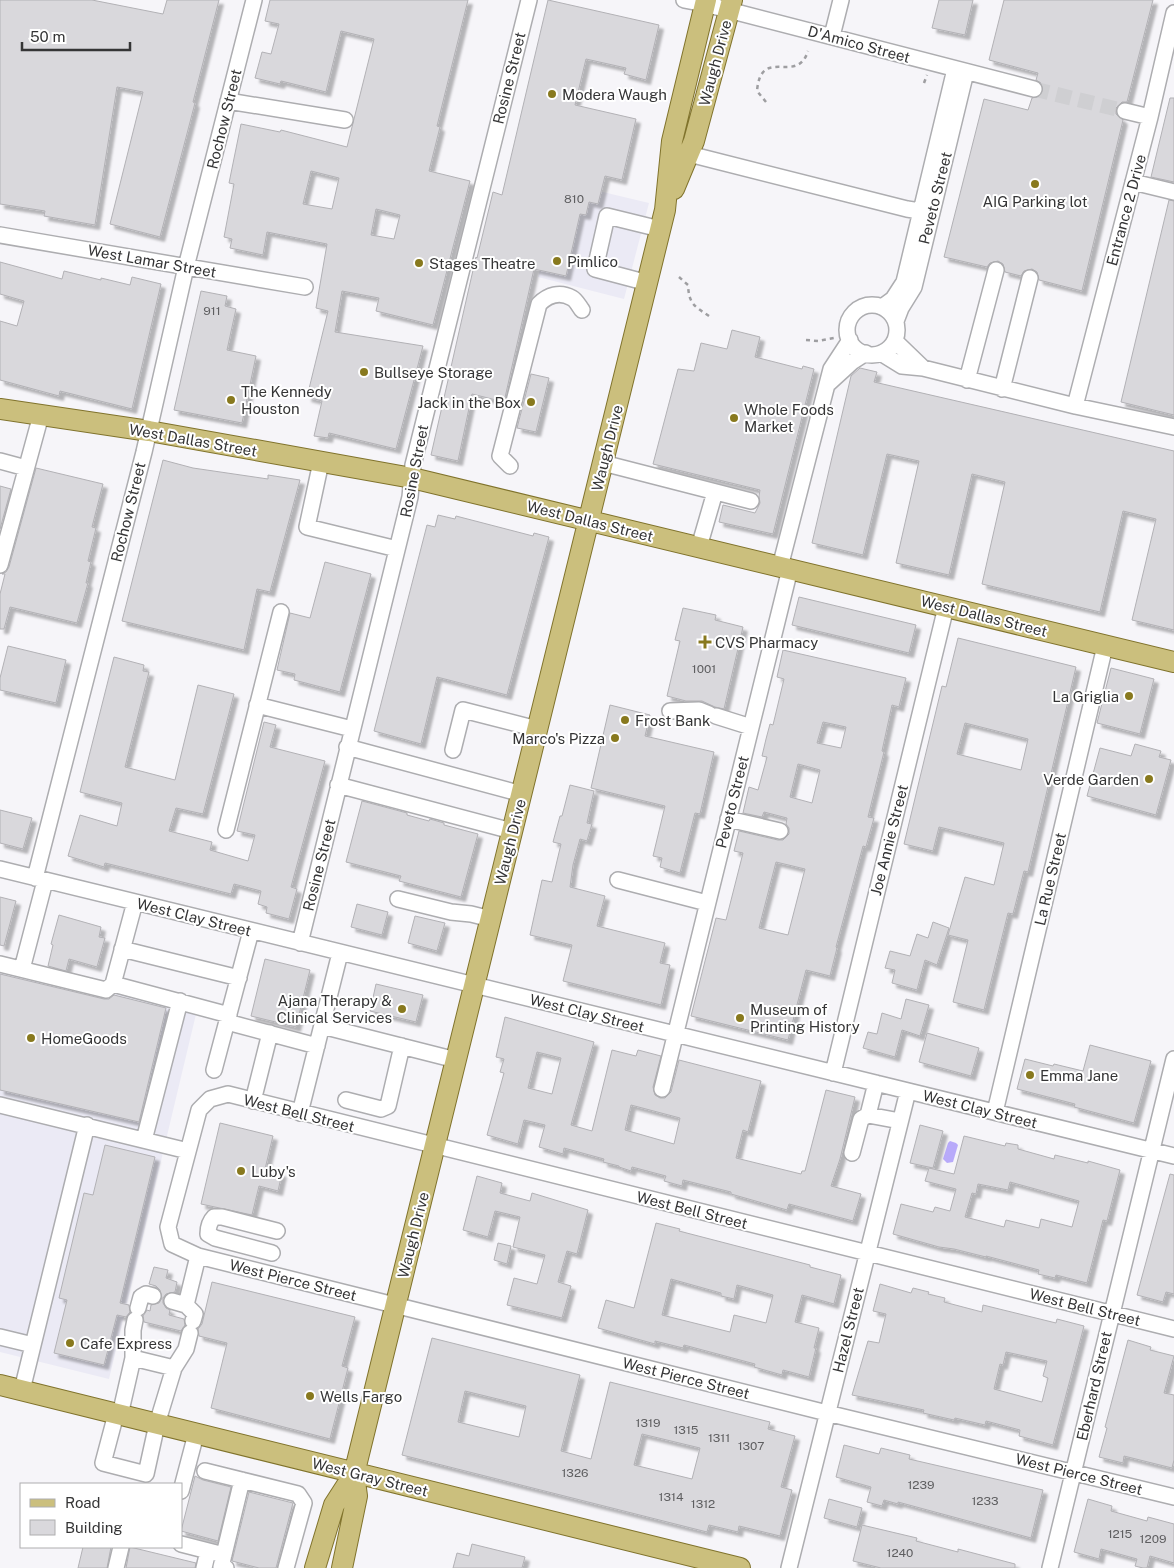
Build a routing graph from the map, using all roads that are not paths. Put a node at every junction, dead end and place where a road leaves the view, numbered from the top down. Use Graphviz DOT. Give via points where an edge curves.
graph roads {
  1 [pos="254,0"];
  2 [pos="529,0"];
  3 [pos="684,0"];
  4 [pos="841,0"];
  5 [pos="706,2"];
  6 [pos="730,5"];
  7 [pos="1174,13"];
  8 [pos="832,36"];
  9 [pos="961,70"];
  10 [pos="1034,90"];
  11 [pos="228,101"];
  12 [pos="1125,111"];
  13 [pos="1150,117"];
  14 [pos="345,120"];
  15 [pos="689,154"];
  16 [pos="1133,182"];
  17 [pos="1174,192"];
  18 [pos="665,210"];
  19 [pos="920,211"];
  20 [pos="660,230"];
  21 [pos="0,235"];
  22 [pos="186,267"];
  23 [pos="996,270"];
  24 [pos="1030,278"];
  25 [pos="648,283"];
  26 [pos="305,287"];
  27 [pos="882,307"];
  28 [pos="582,310"];
  29 [pos="896,321"];
  30 [pos="850,340"];
  31 [pos="895,340"];
  32 [pos="874,353"];
  33 [pos="923,368"];
  34 [pos="967,380"];
  35 [pos="826,386"];
  36 [pos="1002,389"];
  37 [pos="1075,406"];
  38 [pos="0,409"];
  39 [pos="41,415"];
  40 [pos="1174,427"];
  41 [pos="149,431"];
  42 [pos="0,460"];
  43 [pos="321,462"];
  44 [pos="603,463"];
  45 [pos="510,466"];
  46 [pos="26,468"];
  47 [pos="412,478"];
  48 [pos="715,492"];
  49 [pos="751,501"];
  50 [pos="589,521"];
  51 [pos="397,548"];
  52 [pos="699,548"];
  53 [pos="0,564"];
  54 [pos="785,568"];
  55 [pos="946,607"];
  56 [pos="281,612"];
  57 [pos="1105,646"];
  58 [pos="1174,662"];
  59 [pos="258,705"];
  60 [pos="670,711"];
  61 [pos="751,727"];
  62 [pos="352,729"];
  63 [pos="538,729"];
  64 [pos="347,747"];
  65 [pos="452,750"];
  66 [pos="338,785"];
  67 [pos="522,794"];
  68 [pos="728,819"];
  69 [pos="226,830"];
  70 [pos="512,831"];
  71 [pos="780,831"];
  72 [pos="0,870"];
  73 [pos="40,879"];
  74 [pos="618,880"];
  75 [pos="398,899"];
  76 [pos="135,902"];
  77 [pos="707,903"];
  78 [pos="491,919"];
  79 [pos="251,931"];
  80 [pos="300,943"];
  81 [pos="122,949"];
  82 [pos="340,952"];
  83 [pos="0,964"];
  84 [pos="22,969"];
  85 [pos="239,978"];
  86 [pos="114,984"];
  87 [pos="474,985"];
  88 [pos="180,1001"];
  89 [pos="228,1018"];
  90 [pos="322,1026"];
  91 [pos="270,1034"];
  92 [pos="675,1034"];
  93 [pos="317,1046"];
  94 [pos="402,1046"];
  95 [pos="1174,1059"];
  96 [pos="456,1060"];
  97 [pos="214,1070"];
  98 [pos="833,1073"];
  99 [pos="876,1083"];
  100 [pos="662,1089"];
  101 [pos="908,1091"];
  102 [pos="346,1100"];
  103 [pos="253,1101"];
  104 [pos="0,1105"];
  105 [pos="995,1112"];
  106 [pos="300,1113"];
  107 [pos="868,1115"];
  108 [pos="900,1121"];
  109 [pos="87,1125"];
  110 [pos="144,1140"];
  111 [pos="435,1147"];
  112 [pos="188,1151"];
  113 [pos="1152,1151"];
  114 [pos="852,1153"];
  115 [pos="1174,1156"];
  116 [pos="277,1231"];
  117 [pos="272,1253"];
  118 [pos="866,1253"];
  119 [pos="198,1256"];
  120 [pos="153,1296"];
  121 [pos="396,1306"];
  122 [pos="1112,1313"];
  123 [pos="1174,1329"];
  124 [pos="0,1337"];
  125 [pos="33,1345"];
  126 [pos="133,1358"];
  127 [pos="174,1368"];
  128 [pos="0,1385"];
  129 [pos="22,1390"];
  130 [pos="827,1413"];
  131 [pos="118,1414"];
  132 [pos="157,1424"];
  133 [pos="196,1434"];
  134 [pos="205,1470"];
  135 [pos="1074,1472"];
  136 [pos="354,1474"];
  137 [pos="242,1480"];
  138 [pos="182,1487"];
  139 [pos="1174,1497"];
  140 [pos="182,1544"];
  141 [pos="121,1548"];
  142 [pos="208,1551"];
  143 [pos="225,1561"];
  144 [pos="116,1568"];
  145 [pos="204,1568"];
  146 [pos="286,1568"];
  147 [pos="315,1568"];
  148 [pos="342,1568"];
  149 [pos="740,1568"];
  150 [pos="789,1568"];
  151 [pos="1050,1568"];
  1 -- 11 [label="street, Rochow Street"];
  2 -- 47 [label="street, Rosine Street"];
  3 -- 5 [label="street, D'Amico Street"];
  4 -- 8 [label="street"];
  5 -- 6 [label="street, D'Amico Street"];
  5 -- 18 [label="main road, Waugh Drive" via="672,141"];
  6 -- 8 [label="street, D'Amico Street"];
  6 -- 15 [label="main road, Waugh Drive"];
  7 -- 13 [label="street, Entrance 2 Drive"];
  8 -- 9 [label="street, D'Amico Street"];
  9 -- 10 [label="street, D'Amico Street"];
  9 -- 19 [label="street, Peveto Street"];
  9 -- 29 [label="street, Peveto Street" via="914,287"];
  11 -- 14 [label="street"];
  11 -- 22 [label="street, Rochow Street"];
  12 -- 13 [label="street"];
  13 -- 16 [label="street, Entrance 2 Drive"];
  15 -- 18 [label="main road, Waugh Drive"];
  15 -- 19 [label="street"];
  16 -- 17 [label="street"];
  16 -- 37 [label="street, Entrance 2 Drive"];
  18 -- 20 [label="main road, Waugh Drive"];
  19 -- 27 [label="street, Peveto Street" via="904,282"];
  20 -- 25 [label="main road, Waugh Drive"];
  20 -- 25 [label="street" via="607,216 595,269"];
  21 -- 22 [label="street, West Lamar Street"];
  22 -- 26 [label="street, West Lamar Street"];
  22 -- 41 [label="street, Rochow Street"];
  23 -- 34 [label="street"];
  24 -- 36 [label="street"];
  25 -- 44 [label="main road, Waugh Drive"];
  27 -- 29 [label="street"];
  27 -- 30 [label="street" via="869,305 857,310 848,327"];
  28 -- 45 [label="street" via="573,298 558,294 546,297 539,304 500,456"];
  29 -- 31 [label="street"];
  30 -- 32 [label="street" via="860,351"];
  30 -- 35 [label="street, Peveto Street" via="830,369"];
  31 -- 32 [label="street" via="889,348"];
  31 -- 33 [label="street"];
  32 -- 33 [label="street" via="902,366"];
  32 -- 35 [label="street" via="852,362"];
  33 -- 34 [label="street"];
  34 -- 36 [label="street"];
  35 -- 54 [label="street, Peveto Street"];
  36 -- 37 [label="street"];
  37 -- 40 [label="street"];
  38 -- 39 [label="main road, West Dallas Street"];
  39 -- 41 [label="main road, West Dallas Street"];
  39 -- 46 [label="street"];
  41 -- 43 [label="main road, West Dallas Street"];
  41 -- 73 [label="street, Rochow Street"];
  42 -- 46 [label="street"];
  43 -- 47 [label="main road, West Dallas Street"];
  43 -- 51 [label="street" via="307,527"];
  44 -- 48 [label="street"];
  44 -- 50 [label="main road, Waugh Drive"];
  46 -- 53 [label="street"];
  47 -- 50 [label="main road, West Dallas Street"];
  47 -- 51 [label="street, Rosine Street"];
  48 -- 49 [label="street"];
  48 -- 52 [label="street"];
  50 -- 52 [label="main road, West Dallas Street"];
  50 -- 63 [label="main road, Waugh Drive"];
  51 -- 62 [label="street, Rosine Street"];
  52 -- 54 [label="main road, West Dallas Street"];
  54 -- 55 [label="main road, West Dallas Street"];
  54 -- 61 [label="street, Peveto Street"];
  55 -- 57 [label="main road, West Dallas Street"];
  55 -- 98 [label="street, Joe Annie Street"];
  56 -- 59 [label="street"];
  57 -- 58 [label="main road, West Dallas Street"];
  57 -- 105 [label="street, La Rue Street"];
  59 -- 62 [label="street"];
  59 -- 69 [label="street"];
  60 -- 61 [label="street" via="699,710"];
  61 -- 68 [label="street, Peveto Street"];
  62 -- 64 [label="street, Rosine Street"];
  63 -- 65 [label="street" via="463,710"];
  63 -- 67 [label="main road, Waugh Drive"];
  64 -- 66 [label="street, Rosine Street"];
  64 -- 67 [label="street"];
  66 -- 70 [label="street"];
  66 -- 80 [label="street, Rosine Street"];
  67 -- 70 [label="main road, Waugh Drive"];
  68 -- 71 [label="street"];
  68 -- 77 [label="street, Peveto Street"];
  70 -- 78 [label="main road, Waugh Drive"];
  72 -- 73 [label="street, West Clay Street"];
  73 -- 76 [label="street, West Clay Street"];
  73 -- 84 [label="street, Rochow Street"];
  74 -- 77 [label="street"];
  75 -- 78 [label="street"];
  76 -- 79 [label="street, West Clay Street"];
  76 -- 81 [label="street"];
  77 -- 92 [label="street, Peveto Street"];
  78 -- 87 [label="main road, Waugh Drive"];
  79 -- 80 [label="street, West Clay Street"];
  79 -- 85 [label="street"];
  80 -- 82 [label="street, West Clay Street"];
  81 -- 85 [label="street"];
  81 -- 86 [label="street"];
  82 -- 87 [label="street, West Clay Street"];
  82 -- 90 [label="street"];
  83 -- 84 [label="street"];
  84 -- 86 [label="street" via="106,990"];
  85 -- 89 [label="street"];
  86 -- 88 [label="street"];
  87 -- 92 [label="street, West Clay Street"];
  87 -- 96 [label="main road, Waugh Drive"];
  88 -- 89 [label="street"];
  88 -- 110 [label="street"];
  89 -- 91 [label="street"];
  89 -- 97 [label="street"];
  90 -- 93 [label="street"];
  90 -- 94 [label="street"];
  91 -- 93 [label="street"];
  91 -- 103 [label="street"];
  92 -- 98 [label="street, West Clay Street"];
  92 -- 100 [label="street, Peveto Street"];
  93 -- 106 [label="street"];
  94 -- 96 [label="street"];
  94 -- 102 [label="street" via="388,1106 381,1108"];
  95 -- 113 [label="street, Eberhard Street"];
  96 -- 111 [label="main road, Waugh Drive"];
  98 -- 99 [label="street, West Clay Street"];
  99 -- 101 [label="street, West Clay Street"];
  99 -- 107 [label="street"];
  101 -- 105 [label="street, West Clay Street"];
  101 -- 108 [label="street, Hazel Street"];
  103 -- 106 [label="street, West Bell Street"];
  103 -- 112 [label="street, West Bell Street" via="228,1094 210,1099 199,1110"];
  104 -- 109 [label="street"];
  105 -- 113 [label="street, West Clay Street"];
  106 -- 111 [label="street, West Bell Street"];
  107 -- 108 [label="street"];
  107 -- 114 [label="street" via="861,1119"];
  108 -- 118 [label="street, Hazel Street"];
  109 -- 110 [label="street"];
  109 -- 125 [label="street"];
  110 -- 112 [label="street"];
  111 -- 118 [label="street, West Bell Street"];
  111 -- 121 [label="main road, Waugh Drive"];
  112 -- 119 [label="street" via="168,1227 172,1244"];
  113 -- 115 [label="street, West Clay Street"];
  113 -- 122 [label="street, Eberhard Street"];
  116 -- 117 [label="street" via="222,1216 210,1220 208,1227 208,1234 215,1238"];
  118 -- 122 [label="street, West Bell Street"];
  118 -- 130 [label="street, Hazel Street"];
  119 -- 121 [label="street, West Pierce Street"];
  119 -- 127 [label="street" via="186,1349"];
  120 -- 126 [label="street" via="146,1294 141,1297 133,1330"];
  121 -- 130 [label="street, West Pierce Street"];
  121 -- 136 [label="main road, Waugh Drive"];
  122 -- 123 [label="street, West Bell Street"];
  122 -- 135 [label="street, Eberhard Street"];
  124 -- 125 [label="street"];
  125 -- 129 [label="street"];
  126 -- 127 [label="street"];
  126 -- 131 [label="street"];
  127 -- 132 [label="street"];
  128 -- 129 [label="main road, West Gray Street"];
  129 -- 131 [label="main road, West Gray Street"];
  130 -- 135 [label="street, West Pierce Street"];
  130 -- 150 [label="street, Hazel Street"];
  131 -- 132 [label="main road, West Gray Street"];
  131 -- 132 [label="street" via="103,1463 146,1474"];
  132 -- 133 [label="main road, West Gray Street"];
  133 -- 136 [label="main road, West Gray Street"];
  133 -- 138 [label="street"];
  134 -- 137 [label="street"];
  135 -- 139 [label="street, West Pierce Street"];
  135 -- 151 [label="street, Eberhard Street"];
  136 -- 147 [label="main road, Waugh Drive" via="334,1505"];
  136 -- 148 [label="main road, Waugh Drive" via="357,1496"];
  136 -- 149 [label="main road, West Gray Street"];
  137 -- 143 [label="street"];
  137 -- 146 [label="street" via="298,1494 304,1504"];
  140 -- 142 [label="street"];
  141 -- 144 [label="street"];
  142 -- 143 [label="street"];
  142 -- 145 [label="street"];
}
